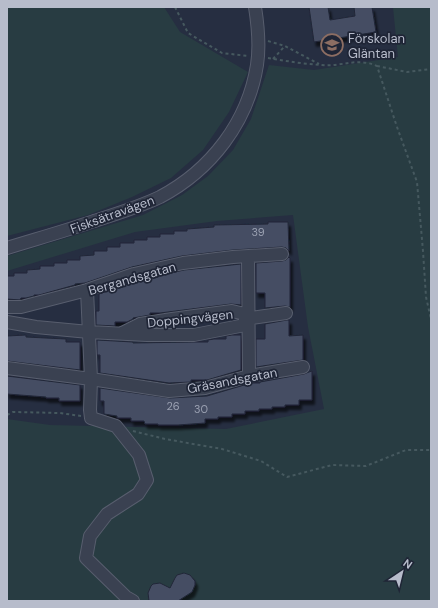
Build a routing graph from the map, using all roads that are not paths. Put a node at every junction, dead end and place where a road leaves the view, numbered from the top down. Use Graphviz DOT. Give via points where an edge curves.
graph roads {
  1 [pos="255,7"];
  2 [pos="7,248"];
  3 [pos="282,254"];
  4 [pos="248,257"];
  5 [pos="87,290"];
  6 [pos="7,307"];
  7 [pos="286,313"];
  8 [pos="247,319"];
  9 [pos="7,322"];
  10 [pos="89,332"];
  11 [pos="122,333"];
  12 [pos="7,368"];
  13 [pos="303,368"];
  14 [pos="249,376"];
  15 [pos="91,379"];
  16 [pos="133,601"];
  1 -- 2 [label="street, Fisksätravägen" via="258,37 253,82 234,129 203,167 159,197 122,212"];
  3 -- 4 [label="street, Bergandsgatan"];
  4 -- 5 [label="street, Bergandsgatan" via="183,263 134,274"];
  4 -- 8 [label="street"];
  5 -- 6 [label="street, Bergandsgatan" via="20,307"];
  5 -- 10 [label="street"];
  7 -- 8 [label="street"];
  8 -- 11 [label="street, Doppingvägen" via="245,325 194,335"];
  8 -- 11 [label="street, Doppingvägen" via="245,314 232,311 140,324"];
  8 -- 14 [label="street"];
  9 -- 10 [label="street, Doppingvägen"];
  10 -- 11 [label="street, Doppingvägen"];
  10 -- 15 [label="street"];
  12 -- 15 [label="street, Gräsandsgatan"];
  13 -- 14 [label="street, Gräsandsgatan"];
  14 -- 15 [label="street, Gräsandsgatan" via="205,388 169,392"];
  15 -- 16 [label="street" via="91,418 116,426 139,455 147,480 138,494 107,514 90,536 86,558"];
}
